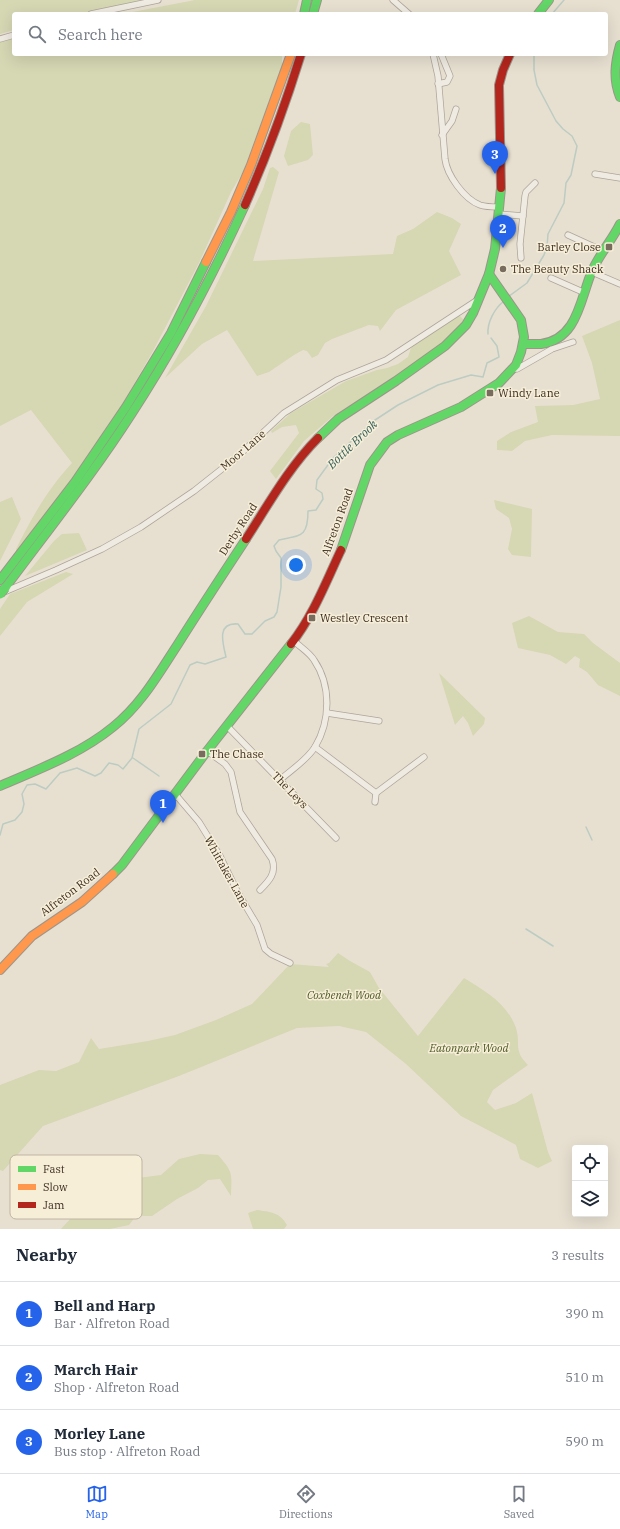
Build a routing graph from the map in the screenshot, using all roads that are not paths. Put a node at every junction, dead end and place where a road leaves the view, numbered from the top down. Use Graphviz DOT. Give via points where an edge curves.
graph roads {
  1 [pos="158,0"];
  2 [pos="308,0"];
  3 [pos="317,0"];
  4 [pos="393,0"];
  5 [pos="549,0"];
  6 [pos="101,12"];
  7 [pos="305,12"];
  8 [pos="314,12"];
  9 [pos="407,12"];
  10 [pos="540,12"];
  11 [pos="12,36"];
  12 [pos="0,39"];
  13 [pos="620,45"];
  14 [pos="290,56"];
  15 [pos="300,56"];
  16 [pos="433,56"];
  17 [pos="442,56"];
  18 [pos="509,56"];
  19 [pos="438,84"];
  20 [pos="620,97"];
  21 [pos="456,109"];
  22 [pos="442,134"];
  23 [pos="595,174"];
  24 [pos="620,178"];
  25 [pos="535,183"];
  26 [pos="499,211"];
  27 [pos="522,216"];
  28 [pos="620,224"];
  29 [pos="568,235"];
  30 [pos="603,251"];
  31 [pos="521,258"];
  32 [pos="592,272"];
  33 [pos="489,274"];
  34 [pos="551,278"];
  35 [pos="620,284"];
  36 [pos="585,293"];
  37 [pos="480,298"];
  38 [pos="573,342"];
  39 [pos="522,344"];
  40 [pos="513,369"];
  41 [pos="0,580"];
  42 [pos="2,592"];
  43 [pos="294,641"];
  44 [pos="327,713"];
  45 [pos="379,722"];
  46 [pos="227,726"];
  47 [pos="314,747"];
  48 [pos="207,751"];
  49 [pos="420,758"];
  50 [pos="280,780"];
  51 [pos="0,786"];
  52 [pos="376,793"];
  53 [pos="175,794"];
  54 [pos="375,802"];
  55 [pos="336,838"];
  56 [pos="260,890"];
  57 [pos="290,963"];
  58 [pos="0,970"];
  1 -- 6 [label="street"];
  2 -- 7 [label="main road"];
  3 -- 8 [label="main road"];
  4 -- 9 [label="street"];
  5 -- 10 [label="main road"];
  11 -- 12 [label="street"];
  13 -- 20 [label="main road" via="614,73"];
  14 -- 41 [label="main road" via="231,212 171,333 126,407 75,482"];
  15 -- 42 [label="main road" via="263,165 186,324 94,470"];
  16 -- 19 [label="street"];
  17 -- 19 [label="street" via="450,76 447,82"];
  18 -- 26 [label="main road" via="501,74 498,90 501,180"];
  19 -- 22 [label="street"];
  21 -- 22 [label="street" via="452,121"];
  22 -- 26 [label="street" via="445,164 456,184 474,202"];
  23 -- 24 [label="street"];
  25 -- 27 [label="street" via="526,192"];
  26 -- 27 [label="street"];
  26 -- 33 [label="main road"];
  27 -- 31 [label="street"];
  28 -- 30 [label="main road"];
  29 -- 30 [label="street"];
  30 -- 32 [label="main road"];
  32 -- 35 [label="street"];
  32 -- 36 [label="main road"];
  33 -- 37 [label="main road, Derby Road"];
  33 -- 39 [label="main road, Alfreton Road" via="518,314 523,327"];
  34 -- 36 [label="street"];
  36 -- 39 [label="main road" via="573,325 563,336 543,345"];
  37 -- 42 [label="street, Moor Lane" via="386,360 337,380 284,413 237,457 194,492 141,527 96,552"];
  37 -- 51 [label="main road, Derby Road" via="466,325 445,346 338,419 309,448 281,485 149,688 133,708 94,742"];
  38 -- 40 [label="street" via="552,349 517,370"];
  39 -- 40 [label="main road, Alfreton Road"];
  40 -- 43 [label="main road, Alfreton Road" via="499,383 473,400 398,435 381,448 370,464 342,547 326,583"];
  43 -- 44 [label="street" via="313,658 320,672 325,686"];
  43 -- 46 [label="main road, Alfreton Road"];
  44 -- 45 [label="street"];
  44 -- 47 [label="street" via="323,732"];
  46 -- 48 [label="main road, Alfreton Road"];
  46 -- 50 [label="street, The Leys"];
  47 -- 50 [label="street"];
  47 -- 52 [label="street"];
  48 -- 53 [label="main road, Alfreton Road"];
  48 -- 56 [label="street" via="225,764 231,772 240,812 274,864 273,874"];
  49 -- 52 [label="street"];
  50 -- 55 [label="street, The Leys"];
  52 -- 54 [label="street"];
  53 -- 57 [label="street, Whittaker Lane" via="199,822 220,856 257,925 265,949"];
  53 -- 58 [label="main road, Alfreton Road" via="117,871 82,902 32,936"];
}
